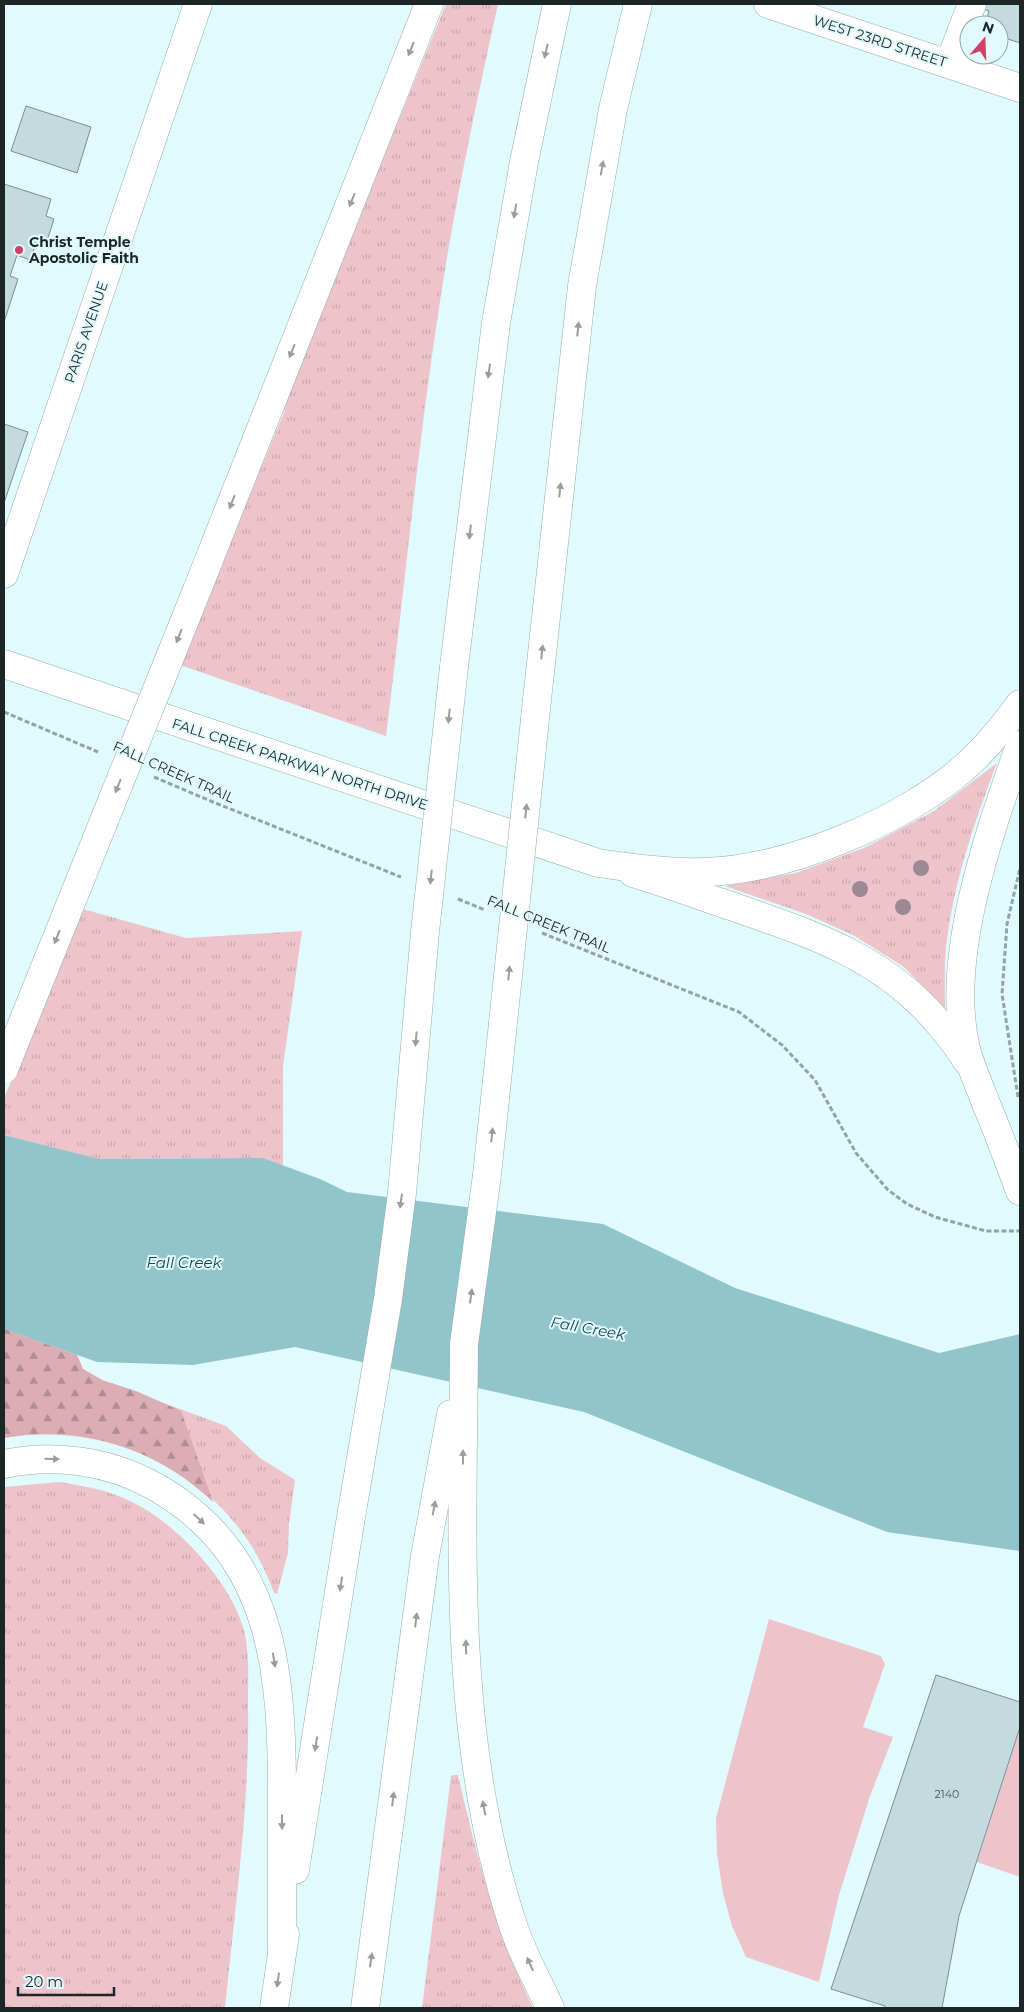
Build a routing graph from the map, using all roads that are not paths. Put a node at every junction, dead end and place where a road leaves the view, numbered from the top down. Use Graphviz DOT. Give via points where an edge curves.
graph roads {
  1 [pos="198,4"];
  2 [pos="429,4"];
  3 [pos="557,4"];
  4 [pos="638,4"];
  5 [pos="768,4"];
  6 [pos="972,4"];
  7 [pos="949,64"];
  8 [pos="1020,88"];
  9 [pos="4,574"];
  10 [pos="4,664"];
  11 [pos="1020,704"];
  12 [pos="1020,745"];
  13 [pos="598,863"];
  14 [pos="4,1069"];
  15 [pos="980,1087"];
  16 [pos="1020,1191"];
  17 [pos="464,1344"];
  18 [pos="4,1464"];
  19 [pos="282,1952"];
  20 [pos="274,2008"];
  21 [pos="365,2008"];
  22 [pos="550,2008"];
  1 -- 9 [label="main road, PARIS AVENUE"];
  2 -- 14 [label="main road, one-way, bridge"];
  3 -- 19 [label="main road, one-way, bridge" via="524,162 496,323 425,932 402,1193 388,1299"];
  17 -- 4 [label="main road, one-way, bridge" via="488,1175 582,286 613,109"];
  5 -- 7 [label="main road, WEST 23RD STREET"];
  6 -- 7 [label="main road"];
  7 -- 8 [label="main road, WEST 23RD STREET"];
  10 -- 13 [label="main road, FALL CREEK PARKWAY NORTH DRIVE"];
  11 -- 13 [label="main road" via="986,746 943,784 879,822 810,851 745,868 703,872"];
  12 -- 15 [label="main road" via="973,898 963,952 960,1004 966,1048"];
  13 -- 15 [label="main road" via="811,934 874,966 911,993 931,1014 963,1054"];
  15 -- 16 [label="main road"];
  21 -- 17 [label="main road, one-way" via="425,1556"];
  22 -- 17 [label="main road, one-way" via="514,1928 478,1780 469,1705 463,1558"];
  18 -- 19 [label="main road, one-way" via="38,1459 67,1460 101,1466 143,1480 169,1495 203,1522 233,1555 248,1581 261,1608 272,1651 281,1710"];
  19 -- 20 [label="main road, one-way"];
}
